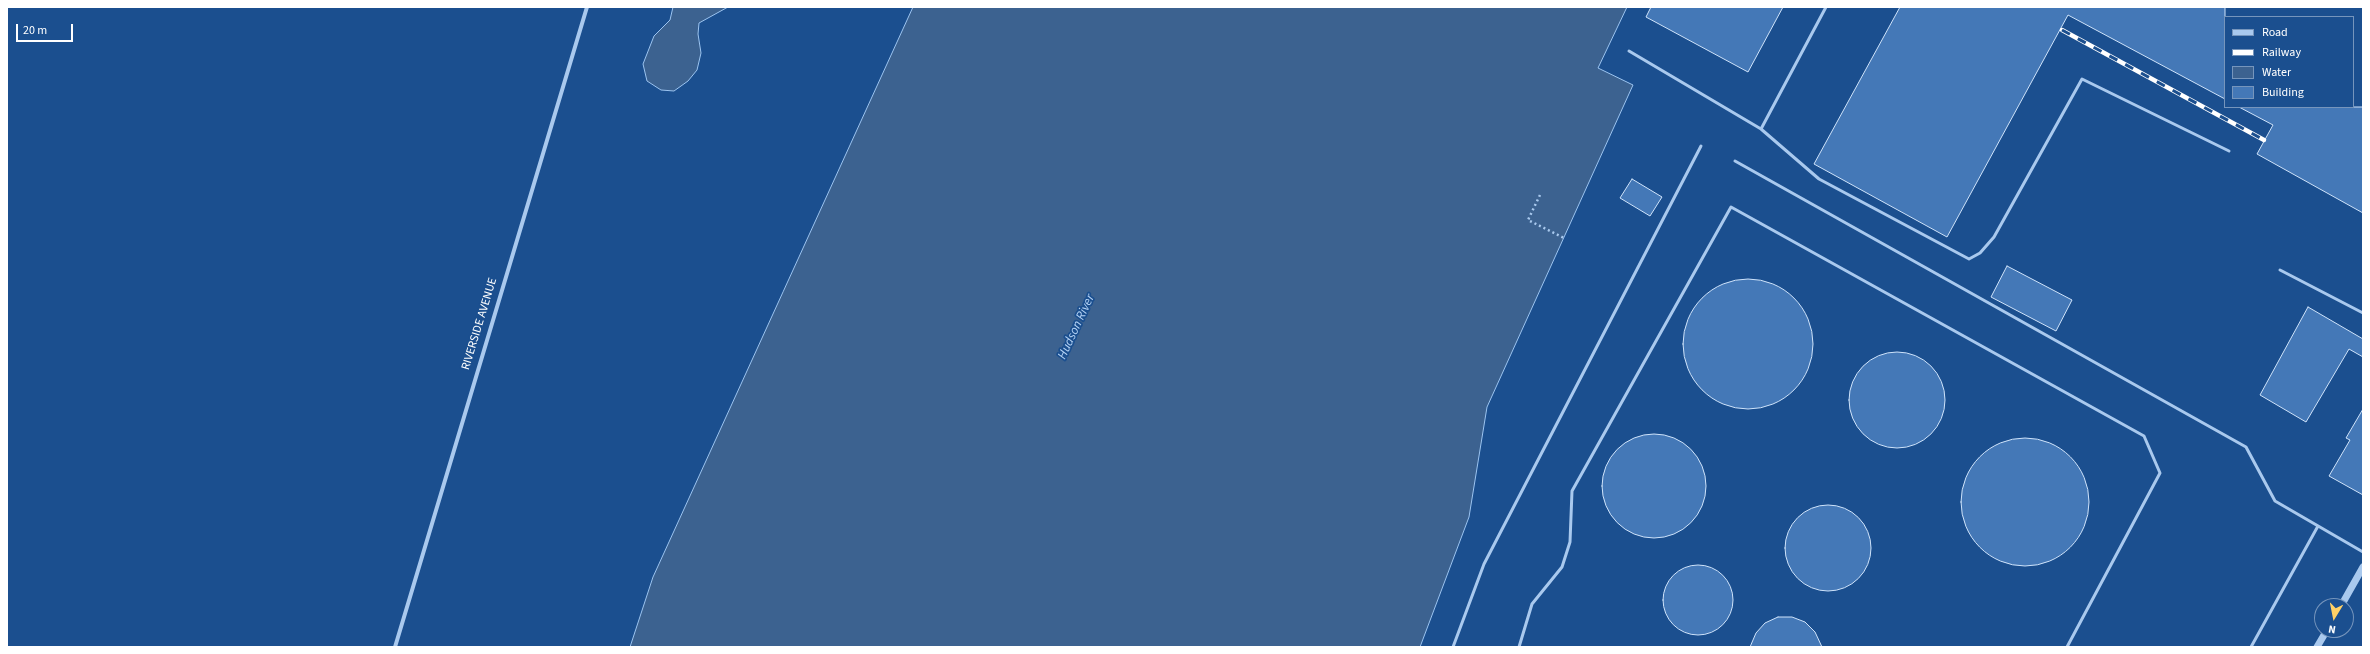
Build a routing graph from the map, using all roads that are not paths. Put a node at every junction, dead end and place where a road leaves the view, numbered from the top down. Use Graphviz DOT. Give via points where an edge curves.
graph roads {
  1 [pos="587,7"];
  2 [pos="1826,7"];
  3 [pos="1629,51"];
  4 [pos="1761,129"];
  5 [pos="1701,146"];
  6 [pos="2230,151"];
  7 [pos="1735,161"];
  8 [pos="2280,270"];
  9 [pos="2363,313"];
  10 [pos="2318,526"];
  11 [pos="2363,552"];
  12 [pos="2363,567"];
  13 [pos="2346,598"];
  14 [pos="2322,638"];
  15 [pos="395,647"];
  16 [pos="1453,647"];
  17 [pos="1519,647"];
  18 [pos="2067,647"];
  19 [pos="2251,647"];
  20 [pos="2317,647"];
  1 -- 15 [label="street, RIVERSIDE AVENUE"];
  2 -- 4 [label="lane"];
  3 -- 4 [label="lane"];
  4 -- 6 [label="lane" via="1819,179 1969,259 1980,253 1994,237 2082,79"];
  5 -- 16 [label="lane" via="1484,564"];
  7 -- 10 [label="lane" via="2246,447 2276,501"];
  8 -- 9 [label="lane"];
  10 -- 11 [label="lane"];
  10 -- 19 [label="lane"];
  12 -- 13 [label="street"];
  14 -- 20 [label="street"];
  17 -- 18 [label="lane" via="1532,604 1562,567 1570,542 1572,491 1731,207 2144,436 2160,473"];
}
